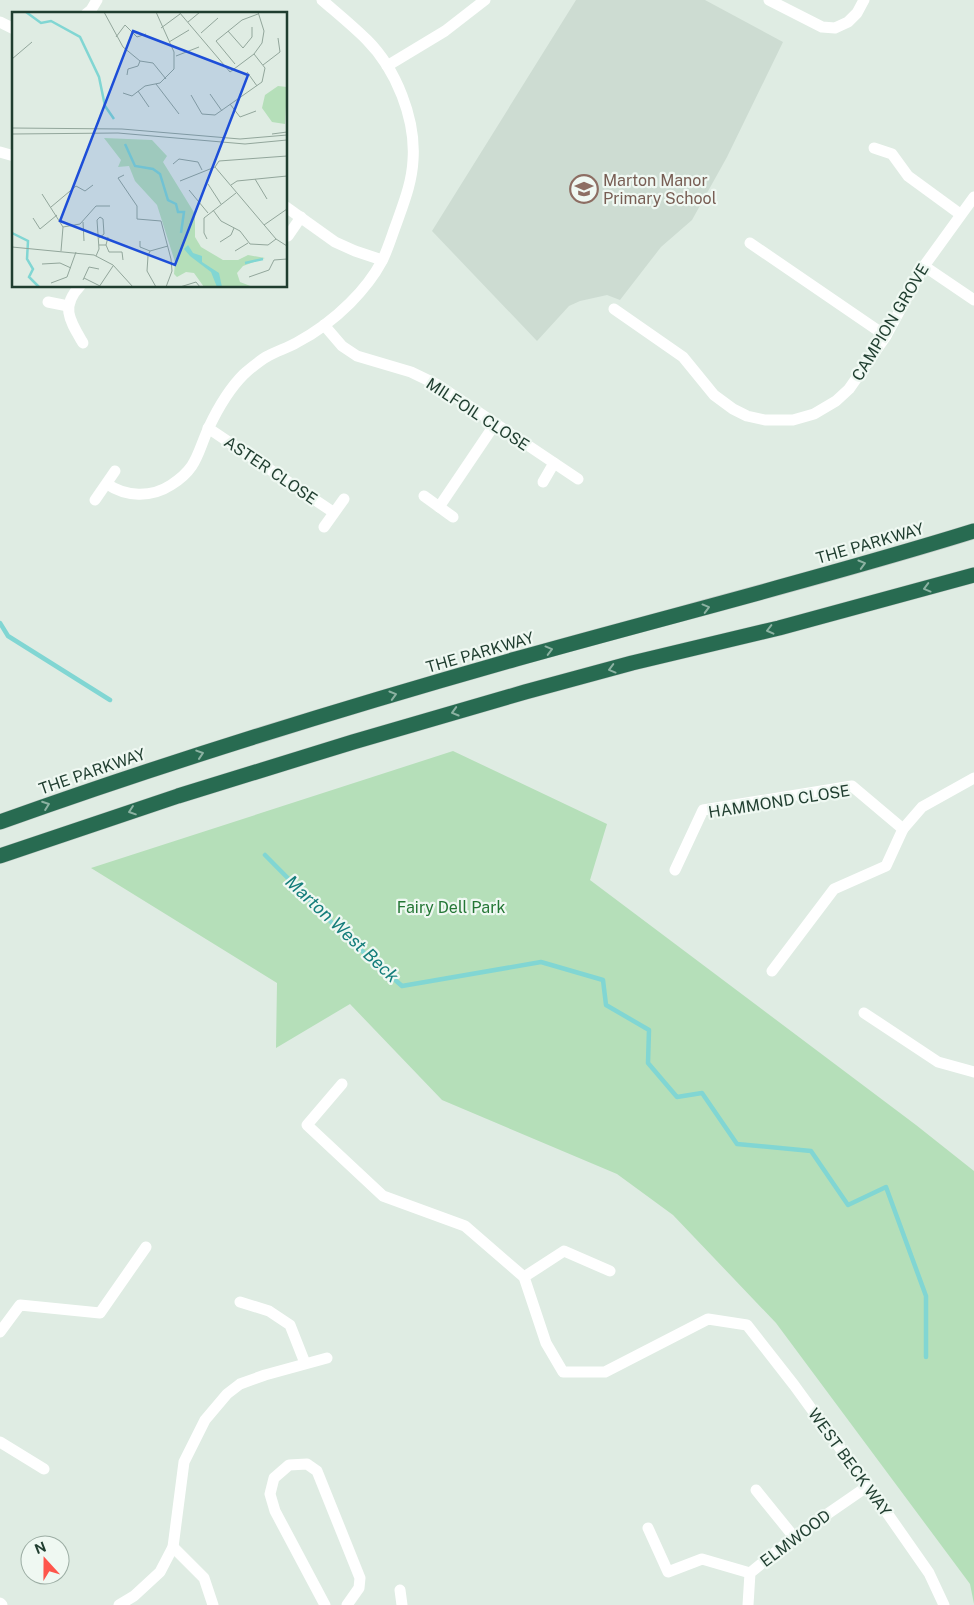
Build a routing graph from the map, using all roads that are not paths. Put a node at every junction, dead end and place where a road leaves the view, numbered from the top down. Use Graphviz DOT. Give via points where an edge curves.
graph roads {
  1 [pos="322,0"];
  2 [pos="485,0"];
  3 [pos="769,0"];
  4 [pos="864,0"];
  5 [pos="0,22"];
  6 [pos="12,28"];
  7 [pos="387,66"];
  8 [pos="874,148"];
  9 [pos="974,196"];
  10 [pos="288,208"];
  11 [pos="960,214"];
  12 [pos="301,217"];
  13 [pos="288,236"];
  14 [pos="750,243"];
  15 [pos="382,260"];
  16 [pos="924,266"];
  17 [pos="78,288"];
  18 [pos="974,300"];
  19 [pos="48,302"];
  20 [pos="68,306"];
  21 [pos="614,309"];
  22 [pos="324,325"];
  23 [pos="886,336"];
  24 [pos="83,343"];
  25 [pos="495,424"];
  26 [pos="208,428"];
  27 [pos="554,464"];
  28 [pos="115,471"];
  29 [pos="578,479"];
  30 [pos="543,482"];
  31 [pos="107,484"];
  32 [pos="424,496"];
  33 [pos="344,499"];
  34 [pos="95,500"];
  35 [pos="439,506"];
  36 [pos="333,512"];
  37 [pos="453,517"];
  38 [pos="324,527"];
  39 [pos="972,532"];
  40 [pos="974,575"];
  41 [pos="974,778"];
  42 [pos="0,822"];
  43 [pos="903,829"];
  44 [pos="0,856"];
  45 [pos="674,870"];
  46 [pos="772,971"];
  47 [pos="864,1013"];
  48 [pos="974,1072"];
  49 [pos="342,1084"];
  50 [pos="146,1247"];
  51 [pos="610,1271"];
  52 [pos="524,1277"];
  53 [pos="240,1302"];
  54 [pos="0,1332"];
  55 [pos="327,1358"];
  56 [pos="305,1363"];
  57 [pos="0,1442"];
  58 [pos="44,1470"];
  59 [pos="868,1486"];
  60 [pos="756,1490"];
  61 [pos="648,1528"];
  62 [pos="794,1537"];
  63 [pos="174,1547"];
  64 [pos="750,1573"];
  65 [pos="400,1590"];
  66 [pos="119,1605"];
  67 [pos="213,1605"];
  68 [pos="325,1605"];
  69 [pos="347,1605"];
  70 [pos="402,1605"];
  71 [pos="748,1605"];
  72 [pos="944,1605"];
  1 -- 7 [label="street" via="368,41"];
  2 -- 7 [label="street" via="445,31"];
  3 -- 4 [label="street" via="822,27 835,28 848,22"];
  5 -- 6 [label="street"];
  7 -- 15 [label="street" via="404,102 414,160 405,201"];
  8 -- 11 [label="street" via="892,154 908,176"];
  9 -- 11 [label="street, CAMPION GROVE"];
  10 -- 12 [label="street"];
  11 -- 16 [label="street, CAMPION GROVE"];
  12 -- 13 [label="street"];
  12 -- 15 [label="street" via="335,242"];
  14 -- 23 [label="street"];
  15 -- 22 [label="street" via="350,303"];
  16 -- 18 [label="street"];
  16 -- 23 [label="street, CAMPION GROVE"];
  17 -- 20 [label="street"];
  19 -- 20 [label="street"];
  20 -- 24 [label="street" via="72,325"];
  21 -- 23 [label="street, CAMPION GROVE" via="683,357 714,395 733,409 765,420 793,420 814,414 836,401 849,389"];
  22 -- 25 [label="street, MILFOIL CLOSE" via="342,346 357,356 411,372 438,384"];
  22 -- 26 [label="street" via="268,356 244,374 224,397"];
  25 -- 27 [label="street, MILFOIL CLOSE"];
  25 -- 35 [label="street"];
  26 -- 31 [label="street" via="190,470 167,487 141,495 116,490"];
  26 -- 36 [label="street, ASTER CLOSE"];
  27 -- 29 [label="street, MILFOIL CLOSE"];
  27 -- 30 [label="street"];
  28 -- 31 [label="street"];
  31 -- 34 [label="street"];
  32 -- 35 [label="street"];
  33 -- 36 [label="street, ASTER CLOSE"];
  35 -- 37 [label="street"];
  36 -- 38 [label="street, ASTER CLOSE"];
  42 -- 39 [label="highway, THE PARKWAY, one-way" via="346,708"];
  40 -- 44 [label="highway, one-way" via="496,700 178,796"];
  41 -- 43 [label="street" via="922,807"];
  43 -- 45 [label="street, HAMMOND CLOSE" via="852,786 703,810"];
  43 -- 46 [label="street" via="886,866 834,889"];
  47 -- 48 [label="street" via="938,1062"];
  49 -- 52 [label="street" via="307,1125 384,1196 465,1226"];
  50 -- 54 [label="street" via="100,1313 20,1305"];
  51 -- 52 [label="street" via="564,1250"];
  52 -- 59 [label="street, WEST BECK WAY" via="546,1343 563,1372 605,1372 708,1319 747,1325"];
  53 -- 56 [label="street" via="270,1311 290,1325"];
  55 -- 56 [label="street"];
  56 -- 63 [label="street" via="240,1384 205,1420 184,1462"];
  57 -- 58 [label="street"];
  59 -- 62 [label="street, ELMWOOD"];
  59 -- 72 [label="street, WEST BECK WAY" via="929,1573"];
  60 -- 62 [label="street"];
  61 -- 64 [label="street" via="668,1572 702,1559"];
  62 -- 64 [label="street, ELMWOOD"];
  63 -- 66 [label="street" via="160,1572"];
  63 -- 67 [label="street" via="204,1578"];
  64 -- 71 [label="street, ELMWOOD"];
  65 -- 70 [label="street"];
  68 -- 69 [label="street" via="275,1511 270,1494 274,1478 289,1466 307,1464 317,1470 360,1578 359,1588"];
}
